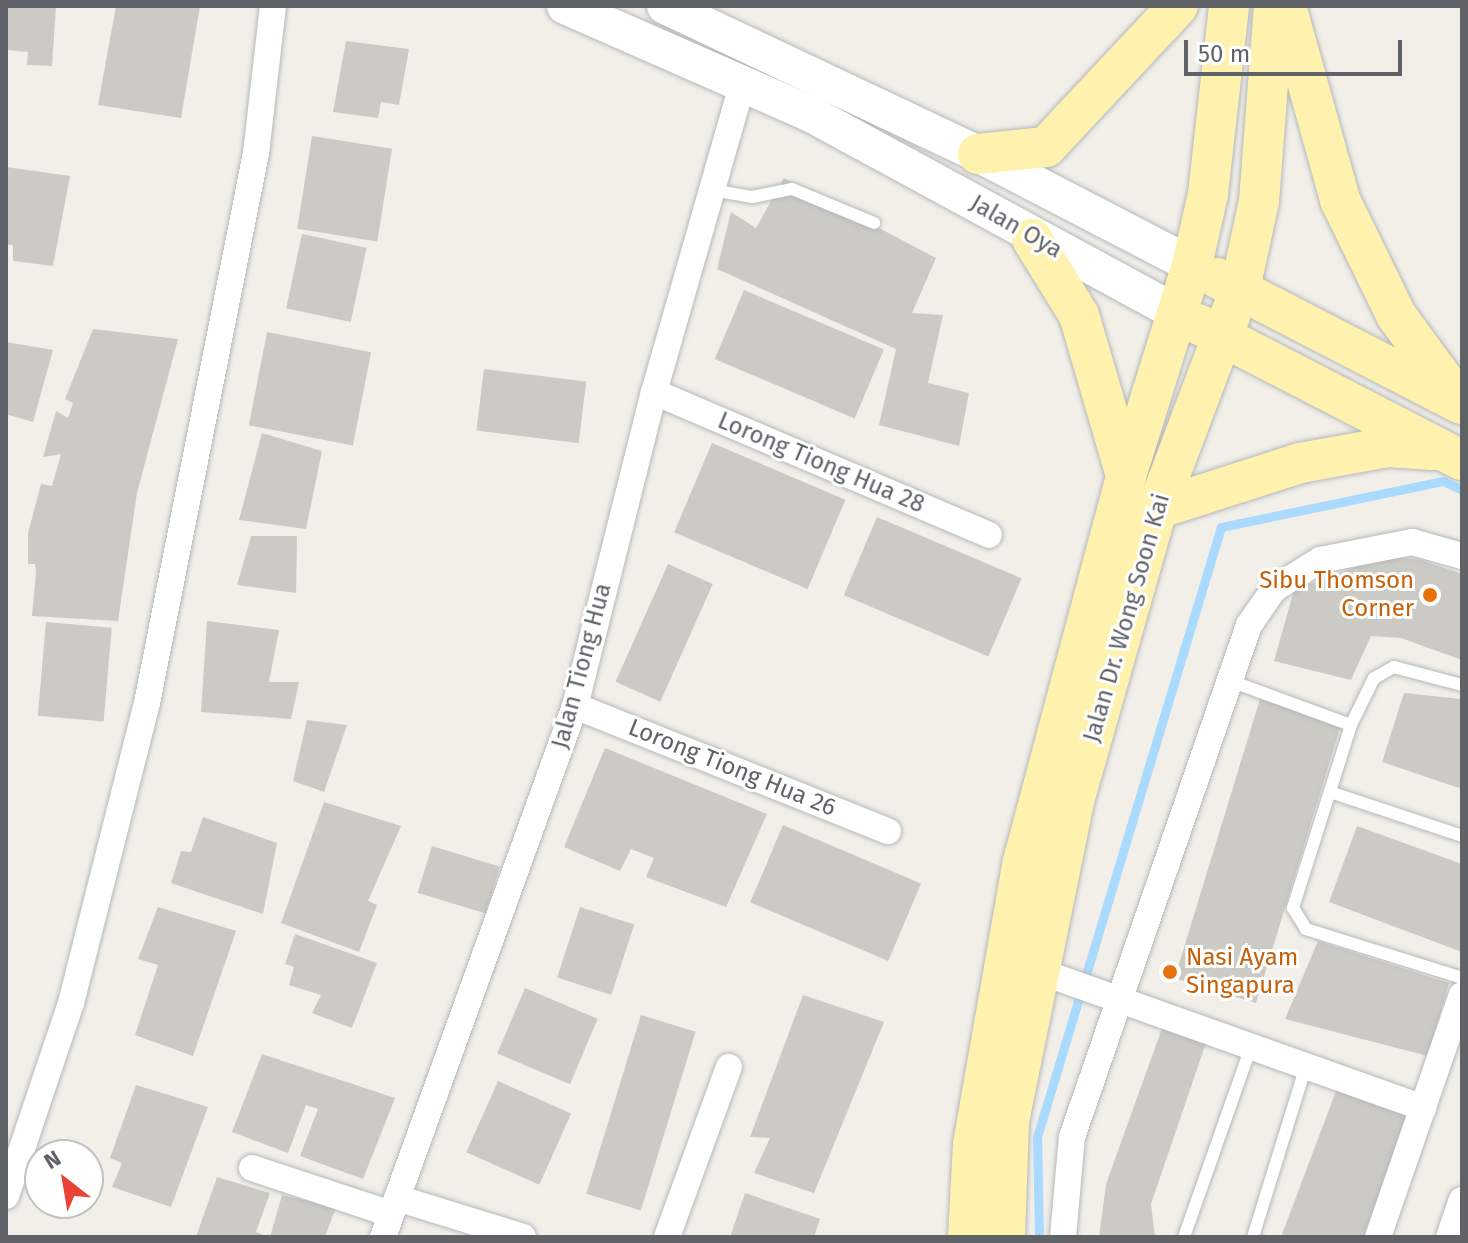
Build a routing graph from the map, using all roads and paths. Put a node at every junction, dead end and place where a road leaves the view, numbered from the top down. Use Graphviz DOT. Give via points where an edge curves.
graph roads {
  1 [pos="273,6"];
  2 [pos="565,6"];
  3 [pos="665,6"];
  4 [pos="1178,6"];
  5 [pos="1229,6"];
  6 [pos="1274,6"];
  7 [pos="1286,6"];
  8 [pos="743,82"];
  9 [pos="978,154"];
  10 [pos="709,189"];
  11 [pos="874,223"];
  12 [pos="1032,239"];
  13 [pos="1192,265"];
  14 [pos="1240,289"];
  15 [pos="1177,313"];
  16 [pos="1222,337"];
  17 [pos="654,392"];
  18 [pos="1462,404"];
  19 [pos="1452,455"];
  20 [pos="1126,476"];
  21 [pos="1157,509"];
  22 [pos="989,535"];
  23 [pos="1462,556"];
  24 [pos="1228,680"];
  25 [pos="1462,685"];
  26 [pos="575,706"];
  27 [pos="1351,725"];
  28 [pos="1330,792"];
  29 [pos="888,831"];
  30 [pos="1462,836"];
  31 [pos="1056,976"];
  32 [pos="1462,978"];
  33 [pos="1462,995"];
  34 [pos="1114,997"];
  35 [pos="1251,1047"];
  36 [pos="1306,1066"];
  37 [pos="729,1067"];
  38 [pos="1423,1108"];
  39 [pos="252,1168"];
  40 [pos="6,1196"];
  41 [pos="1462,1200"];
  42 [pos="391,1216"];
  43 [pos="523,1237"];
  44 [pos="667,1237"];
  45 [pos="968,1237"];
  46 [pos="1005,1237"];
  47 [pos="1063,1237"];
  48 [pos="1184,1237"];
  49 [pos="1253,1237"];
  50 [pos="1378,1237"];
  51 [pos="1449,1237"];
  1 -- 40 [label="street" via="256,153 147,703 71,1003"];
  2 -- 8 [label="main road, Jalan Oya"];
  3 -- 9 [label="main road, Jalan Oya"];
  4 -- 9 [label="main road" via="1046,147"];
  5 -- 13 [label="main road, Jalan Dr. Wong Soon Kai" via="1208,194"];
  6 -- 14 [label="main road, Jalan Dr. Wong Soon Kai" via="1259,201"];
  7 -- 18 [label="main road" via="1340,200 1396,315"];
  8 -- 10 [label="street, Jalan Tiong Hua"];
  8 -- 12 [label="main road, Jalan Oya" via="934,179"];
  9 -- 13 [label="main road, Jalan Oya"];
  10 -- 11 [label="lane" via="752,197 792,189"];
  10 -- 17 [label="street, Jalan Tiong Hua"];
  12 -- 15 [label="main road, Jalan Oya"];
  12 -- 20 [label="main road" via="1079,315"];
  13 -- 14 [label="main road, Jalan Oya"];
  13 -- 15 [label="main road, Jalan Dr. Wong Soon Kai"];
  14 -- 16 [label="main road, Jalan Dr. Wong Soon Kai"];
  14 -- 18 [label="main road, Jalan Oya"];
  15 -- 16 [label="main road, Jalan Oya"];
  15 -- 20 [label="main road, Jalan Dr. Wong Soon Kai"];
  16 -- 19 [label="main road, Jalan Oya"];
  16 -- 21 [label="main road, Jalan Dr. Wong Soon Kai"];
  17 -- 22 [label="street, Lorong Tiong Hua 28"];
  17 -- 26 [label="street, Jalan Tiong Hua"];
  19 -- 21 [label="main road" via="1388,447 1300,463"];
  20 -- 45 [label="main road, Jalan Dr. Wong Soon Kai" via="1022,865 975,1130"];
  21 -- 31 [label="main road, Jalan Dr. Wong Soon Kai" via="1074,801"];
  23 -- 24 [label="street" via="1412,542 1320,560 1274,589 1249,625"];
  24 -- 27 [label="lane"];
  24 -- 34 [label="street"];
  25 -- 27 [label="lane" via="1394,667 1374,678"];
  26 -- 29 [label="street, Lorong Tiong Hua 26"];
  26 -- 42 [label="street, Jalan Tiong Hua"];
  27 -- 28 [label="lane"];
  28 -- 30 [label="lane"];
  28 -- 32 [label="lane" via="1298,883 1296,917 1306,929"];
  31 -- 34 [label="street"];
  31 -- 46 [label="main road, Jalan Dr. Wong Soon Kai" via="1009,1121"];
  33 -- 38 [label="street"];
  34 -- 35 [label="street"];
  34 -- 47 [label="street" via="1072,1137"];
  35 -- 36 [label="street"];
  35 -- 48 [label="lane"];
  36 -- 38 [label="street"];
  36 -- 49 [label="lane"];
  37 -- 44 [label="street"];
  38 -- 50 [label="street"];
  39 -- 42 [label="street"];
  41 -- 51 [label="street"];
  42 -- 43 [label="street"];
}
